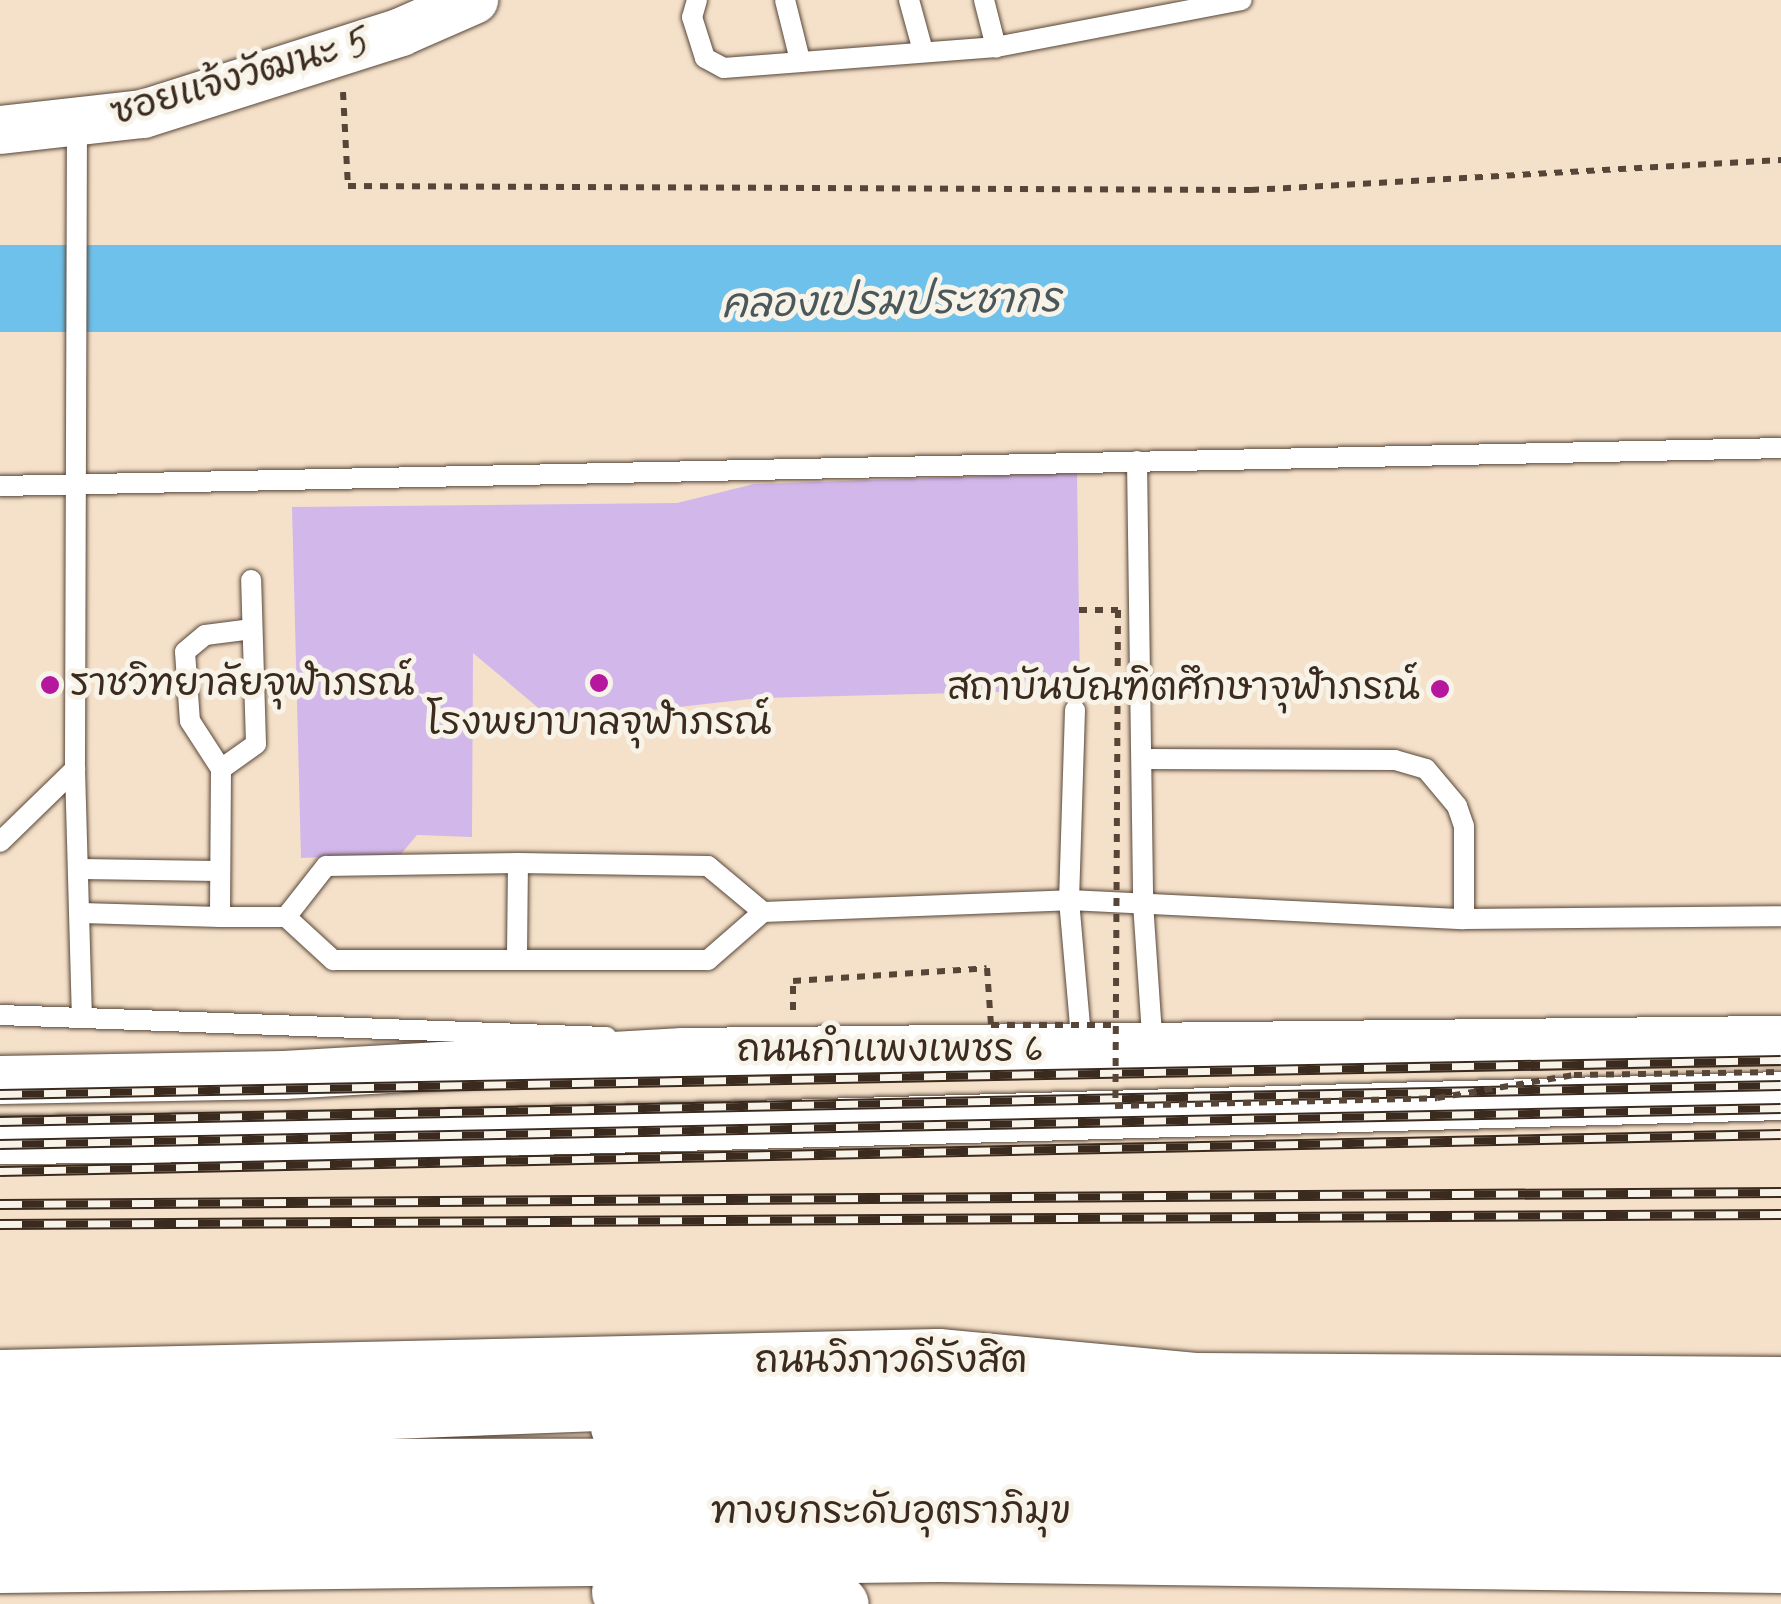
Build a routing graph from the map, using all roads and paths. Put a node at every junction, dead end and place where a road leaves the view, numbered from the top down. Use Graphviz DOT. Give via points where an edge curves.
graph roads {
  1 [pos="474,0"];
  2 [pos="696,0"];
  3 [pos="785,0"];
  4 [pos="909,0"];
  5 [pos="984,0"];
  6 [pos="1242,0"];
  7 [pos="996,47"];
  8 [pos="341,51"];
  9 [pos="923,52"];
  10 [pos="800,60"];
  11 [pos="76,121"];
  12 [pos="0,130"];
  13 [pos="1781,160"];
  14 [pos="1781,448"];
  15 [pos="1137,462"];
  16 [pos="76,484"];
  17 [pos="0,486"];
  18 [pos="251,580"];
  19 [pos="1079,610"];
  20 [pos="252,630"];
  21 [pos="1076,710"];
  22 [pos="1142,759"];
  23 [pos="75,768"];
  24 [pos="221,769"];
  25 [pos="0,842"];
  26 [pos="518,863"];
  27 [pos="80,869"];
  28 [pos="217,870"];
  29 [pos="1070,900"];
  30 [pos="1143,903"];
  31 [pos="81,912"];
  32 [pos="763,912"];
  33 [pos="1781,916"];
  34 [pos="220,917"];
  35 [pos="286,917"];
  36 [pos="1464,919"];
  37 [pos="517,956"];
  38 [pos="793,980"];
  39 [pos="0,1015"];
  40 [pos="82,1015"];
  41 [pos="1781,1040"];
  42 [pos="1117,1042"];
  43 [pos="1473,1044"];
  44 [pos="683,1052"];
  45 [pos="1781,1072"];
  46 [pos="0,1080"];
  47 [pos="1781,1096"];
  48 [pos="1474,1103"];
  49 [pos="0,1140"];
  50 [pos="0,1377"];
  51 [pos="1197,1380"];
  52 [pos="1430,1384"];
  53 [pos="1781,1384"];
  54 [pos="1051,1426"];
  55 [pos="0,1427"];
  56 [pos="1781,1429"];
  57 [pos="1781,1462"];
  58 [pos="0,1466"];
  59 [pos="0,1518"];
  60 [pos="1781,1520"];
  61 [pos="418,1563"];
  62 [pos="0,1564"];
  63 [pos="1781,1565"];
  64 [pos="841,1604"];
  1 -- 8 [label="street, ซอยแจ้งวัฒนะ 5"];
  2 -- 10 [label="lane" via="692,17 705,58 724,68"];
  3 -- 10 [label="lane"];
  4 -- 9 [label="lane"];
  5 -- 7 [label="lane"];
  6 -- 7 [label="lane"];
  7 -- 9 [label="lane"];
  8 -- 11 [label="street, ซอยแจ้งวัฒนะ 5" via="143,114"];
  8 -- 13 [label="path" via="348,186 1252,190"];
  9 -- 10 [label="lane"];
  11 -- 12 [label="street, ซอยแจ้งวัฒนะ 5"];
  11 -- 16 [label="lane"];
  14 -- 15 [label="lane"];
  15 -- 16 [label="lane"];
  15 -- 22 [label="lane"];
  16 -- 17 [label="lane"];
  16 -- 23 [label="lane"];
  18 -- 20 [label="lane"];
  19 -- 42 [label="path, bridge" via="1118,610"];
  20 -- 24 [label="lane" via="256,744"];
  20 -- 24 [label="lane" via="206,635 185,652 190,721"];
  21 -- 29 [label="lane"];
  22 -- 30 [label="lane"];
  22 -- 36 [label="lane" via="1395,760 1426,769 1457,806 1464,826"];
  23 -- 25 [label="lane"];
  23 -- 27 [label="lane"];
  24 -- 28 [label="lane"];
  26 -- 32 [label="lane" via="708,866"];
  26 -- 35 [label="lane" via="326,866"];
  26 -- 37 [label="lane"];
  27 -- 28 [label="lane"];
  27 -- 31 [label="lane"];
  28 -- 34 [label="lane"];
  29 -- 30 [label="lane"];
  29 -- 32 [label="lane"];
  29 -- 42 [label="lane"];
  30 -- 36 [label="lane"];
  30 -- 42 [label="lane"];
  31 -- 34 [label="lane"];
  31 -- 40 [label="lane"];
  32 -- 37 [label="lane" via="708,960"];
  33 -- 36 [label="lane"];
  34 -- 35 [label="lane"];
  35 -- 37 [label="lane" via="333,960"];
  38 -- 42 [label="path, bridge" via="987,968 991,1025"];
  39 -- 40 [label="lane"];
  40 -- 44 [label="lane" via="599,1035"];
  41 -- 43 [label="street, ถนนกำแพงเพชร 6"];
  42 -- 43 [label="street, ถนนกำแพงเพชร 6"];
  42 -- 44 [label="street, ถนนกำแพงเพชร 6"];
  42 -- 45 [label="path, bridge" via="1115,1106 1437,1098 1574,1076"];
  43 -- 48 [label="street"];
  44 -- 46 [label="street, ถนนกำแพงเพชร 6" via="284,1075"];
  47 -- 48 [label="street, ถนนกำแพงเพชร 6"];
  48 -- 49 [label="street, ถนนกำแพงเพชร 6" via="323,1138"];
  50 -- 51 [label="main road, ถนนวิภาวดีรังสิต" via="938,1356"];
  51 -- 52 [label="main road, ถนนวิภาวดีรังสิต"];
  51 -- 55 [label="main road"];
  52 -- 53 [label="main road, ถนนวิภาวดีรังสิต"];
  52 -- 54 [label="main road"];
  54 -- 55 [label="main road, ถนนวิภาวดีรังสิต"];
  54 -- 56 [label="main road, ถนนวิภาวดีรังสิต"];
  57 -- 58 [label="main road, ทางยกระดับอุตราภิมุข"];
  59 -- 60 [label="main road, ทางยกระดับอุตราภิมุข" via="942,1511"];
  61 -- 62 [label="main road"];
  61 -- 63 [label="main road" via="938,1554"];
  61 -- 64 [label="main road" via="628,1594"];
}
